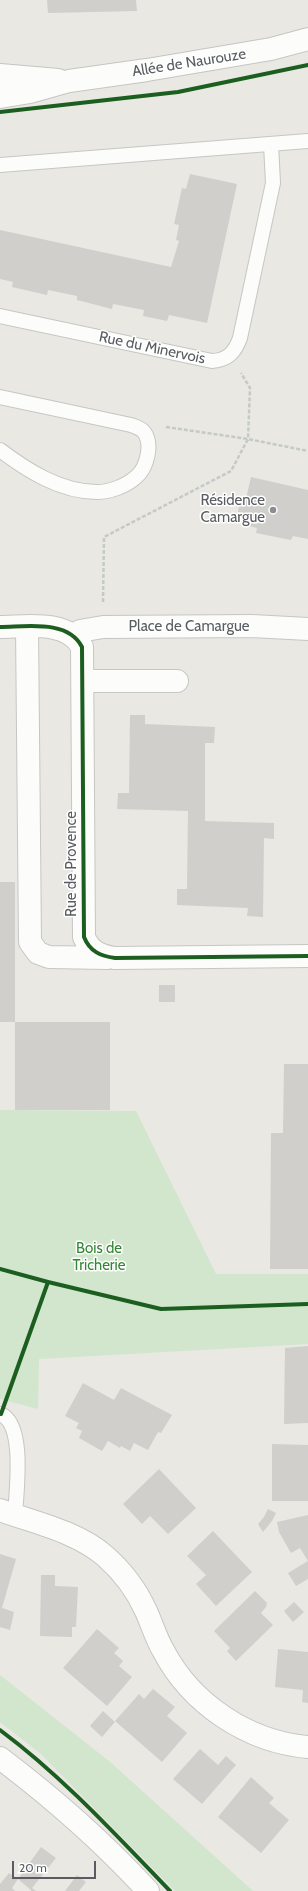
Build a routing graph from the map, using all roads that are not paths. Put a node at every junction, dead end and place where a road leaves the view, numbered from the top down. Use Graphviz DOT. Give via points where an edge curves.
graph roads {
  1 [pos="308,39"];
  2 [pos="0,75"];
  3 [pos="69,81"];
  4 [pos="0,97"];
  5 [pos="308,141"];
  6 [pos="271,144"];
  7 [pos="0,165"];
  8 [pos="0,316"];
  9 [pos="0,397"];
  10 [pos="0,450"];
  11 [pos="0,627"];
  12 [pos="27,628"];
  13 [pos="308,629"];
  14 [pos="73,636"];
  15 [pos="177,680"];
  16 [pos="84,681"];
  17 [pos="308,956"];
  18 [pos="115,958"];
  19 [pos="0,1414"];
  20 [pos="8,1513"];
  21 [pos="308,1747"];
  22 [pos="0,1758"];
  23 [pos="148,1891"];
  1 -- 3 [label="street, Allée de Naurouze" via="271,49"];
  2 -- 3 [label="street, Allée de Naurouze"];
  3 -- 4 [label="street, Allée de Naurouze"];
  5 -- 6 [label="lane"];
  6 -- 7 [label="lane"];
  6 -- 8 [label="lane, Rue du Minervois" via="273,183 240,338 231,355 219,361 212,361"];
  9 -- 10 [label="lane" via="131,425 146,435 148,452 142,471 128,483 115,489 98,492 66,487 38,476"];
  11 -- 12 [label="street"];
  12 -- 14 [label="street" via="57,628"];
  12 -- 18 [label="street" via="30,942 38,953 49,957"];
  13 -- 14 [label="street, Place de Camargue" via="252,626 103,627 80,631"];
  14 -- 16 [label="street, Rue de Provence" via="80,643 83,652"];
  15 -- 16 [label="street"];
  16 -- 18 [label="street, Rue de Provence" via="84,937 87,945 97,954"];
  17 -- 18 [label="street, Rue de Provence"];
  19 -- 20 [label="lane" via="6,1416 16,1435"];
  20 -- 21 [label="street" via="79,1539 105,1556 139,1597 163,1651 174,1667 212,1709 226,1719 261,1736"];
  22 -- 23 [label="street" via="112,1853"];
}
